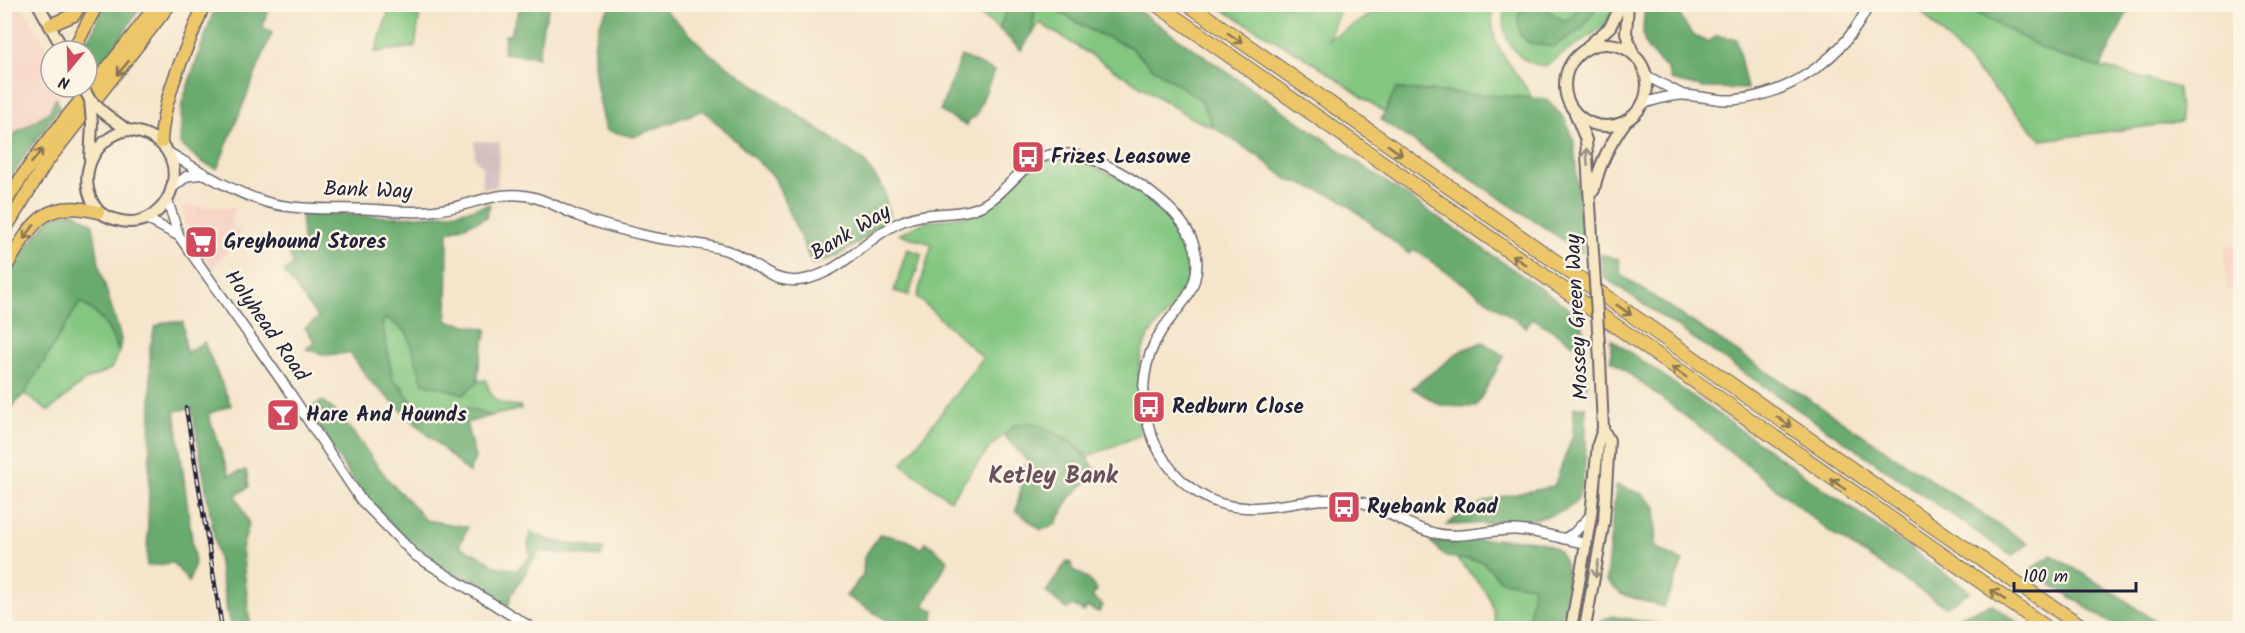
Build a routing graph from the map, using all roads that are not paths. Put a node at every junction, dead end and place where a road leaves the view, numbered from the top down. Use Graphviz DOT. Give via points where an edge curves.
graph roads {
  1 [pos="38,4"];
  2 [pos="80,4"];
  3 [pos="98,4"];
  4 [pos="148,4"];
  5 [pos="156,4"];
  6 [pos="171,4"];
  7 [pos="204,4"];
  8 [pos="1156,4"];
  9 [pos="1188,4"];
  10 [pos="1622,4"];
  11 [pos="1628,4"];
  12 [pos="1869,4"];
  13 [pos="50,25"];
  14 [pos="58,39"];
  15 [pos="79,39"];
  16 [pos="1584,49"];
  17 [pos="122,50"];
  18 [pos="1634,54"];
  19 [pos="1645,75"];
  20 [pos="1683,95"];
  21 [pos="90,100"];
  22 [pos="1642,104"];
  23 [pos="1575,113"];
  24 [pos="1626,122"];
  25 [pos="127,130"];
  26 [pos="165,147"];
  27 [pos="90,160"];
  28 [pos="205,174"];
  29 [pos="172,188"];
  30 [pos="167,199"];
  31 [pos="1591,202"];
  32 [pos="4,205"];
  33 [pos="98,212"];
  34 [pos="141,220"];
  35 [pos="4,231"];
  36 [pos="179,236"];
  37 [pos="4,270"];
  38 [pos="1603,429"];
  39 [pos="1609,448"];
  40 [pos="1591,515"];
  41 [pos="1564,539"];
  42 [pos="1587,544"];
  43 [pos="1592,599"];
  44 [pos="532,628"];
  45 [pos="1571,628"];
  46 [pos="1576,628"];
  47 [pos="1586,628"];
  48 [pos="2046,628"];
  49 [pos="2084,628"];
  1 -- 13 [label="main road"];
  2 -- 13 [label="highway" via="75,15"];
  3 -- 15 [label="highway"];
  4 -- 17 [label="highway"];
  5 -- 17 [label="highway"];
  6 -- 35 [label="highway, one-way" via="45,164"];
  7 -- 26 [label="highway" via="166,101 162,119"];
  48 -- 8 [label="highway, one-way"];
  9 -- 49 [label="highway, one-way"];
  10 -- 16 [label="main road" via="1610,27"];
  11 -- 18 [label="main road" via="1626,33"];
  12 -- 20 [label="street" via="1846,40 1819,65 1784,88 1771,94 1730,100"];
  13 -- 14 [label="main road"];
  16 -- 18 [label="main road" via="1601,43 1618,45"];
  16 -- 23 [label="main road" via="1571,61 1564,78 1568,103"];
  32 -- 17 [label="highway, one-way" via="22,175"];
  18 -- 19 [label="main road"];
  19 -- 20 [label="street"];
  19 -- 22 [label="main road" via="1647,86"];
  20 -- 22 [label="street"];
  21 -- 25 [label="main road, bridge"];
  21 -- 27 [label="main road, bridge"];
  22 -- 24 [label="main road"];
  23 -- 24 [label="main road" via="1598,126"];
  31 -- 23 [label="main road, Mossey Green Way, one-way" via="1586,140"];
  24 -- 31 [label="main road, Mossey Green Way" via="1609,145 1598,170"];
  25 -- 26 [label="main road" via="150,136"];
  25 -- 27 [label="main road" via="109,137"];
  26 -- 28 [label="street, Bank Way"];
  26 -- 29 [label="main road" via="174,172"];
  27 -- 33 [label="main road" via="88,195"];
  28 -- 29 [label="street" via="187,176"];
  28 -- 41 [label="street, Bank Way" via="264,201 287,206 430,211 498,194 523,195 598,224 649,237 706,244 744,258 769,276 797,281 835,267 904,220 974,209 991,200 1038,159 1055,154 1077,155 1118,172 1167,205 1187,230 1198,256 1192,287 1152,350 1143,405 1155,446 1185,484 1212,501 1245,509 1344,499 1372,505 1431,533 1452,536 1517,530"];
  29 -- 30 [label="main road"];
  30 -- 34 [label="main road" via="153,216"];
  30 -- 36 [label="street"];
  31 -- 38 [label="main road, Mossey Green Way, bridge"];
  33 -- 34 [label="main road" via="119,221"];
  33 -- 37 [label="highway, one-way" via="61,207 49,212 30,228"];
  34 -- 36 [label="street"];
  36 -- 44 [label="street, Holyhead Road" via="368,509 416,556"];
  38 -- 39 [label="main road, Mossey Green Way" via="1609,438"];
  38 -- 40 [label="main road, Mossey Green Way"];
  39 -- 42 [label="main road" via="1597,537 1593,544"];
  39 -- 43 [label="main road, Mossey Green Way, one-way" via="1604,521"];
  40 -- 41 [label="street"];
  40 -- 42 [label="main road, Mossey Green Way"];
  41 -- 42 [label="street, Bank Way"];
  42 -- 45 [label="main road, Mossey Green Way"];
  43 -- 46 [label="main road" via="1583,602"];
  43 -- 47 [label="main road, Mossey Green Way"];
}
